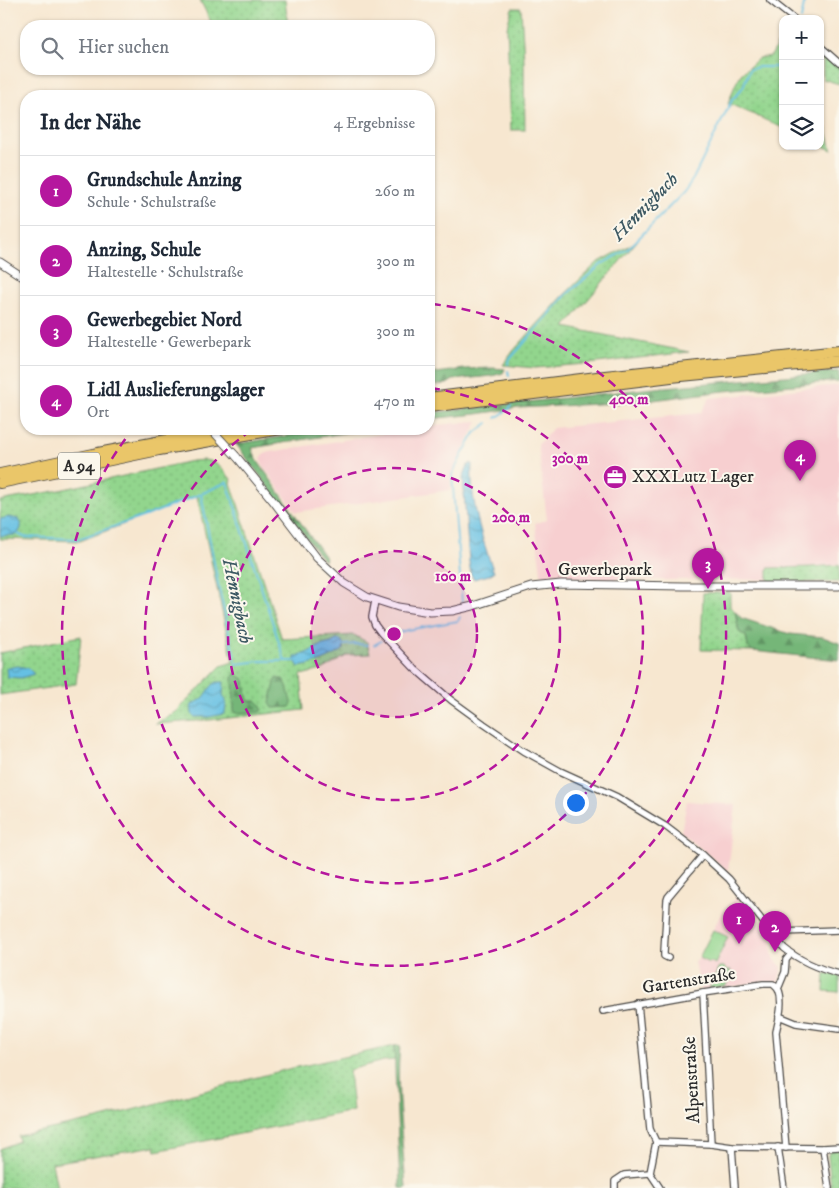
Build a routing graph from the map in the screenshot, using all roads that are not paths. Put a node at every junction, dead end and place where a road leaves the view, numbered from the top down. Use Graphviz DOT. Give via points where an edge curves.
graph roads {
  1 [pos="770,0"];
  2 [pos="789,15"];
  3 [pos="824,50"];
  4 [pos="839,63"];
  5 [pos="0,262"];
  6 [pos="20,275"];
  7 [pos="839,351"];
  8 [pos="839,361"];
  9 [pos="435,397"];
  10 [pos="435,406"];
  11 [pos="191,435"];
  12 [pos="217,435"];
  13 [pos="247,435"];
  14 [pos="0,474"];
  15 [pos="0,483"];
  16 [pos="839,586"];
  17 [pos="375,601"];
  18 [pos="703,855"];
  19 [pos="839,930"];
  20 [pos="773,934"];
  21 [pos="792,954"];
  22 [pos="668,958"];
  23 [pos="839,974"];
  24 [pos="778,989"];
  25 [pos="703,993"];
  26 [pos="638,1004"];
  27 [pos="603,1011"];
  28 [pos="780,1016"];
  29 [pos="839,1029"];
  30 [pos="656,1142"];
  31 [pos="711,1144"];
  32 [pos="839,1146"];
  33 [pos="732,1147"];
  34 [pos="778,1147"];
  35 [pos="786,1148"];
  36 [pos="823,1148"];
  37 [pos="650,1173"];
  38 [pos="615,1188"];
  39 [pos="660,1188"];
  40 [pos="735,1188"];
  41 [pos="784,1188"];
  42 [pos="829,1188"];
  1 -- 2 [label="street"];
  3 -- 4 [label="street"];
  5 -- 6 [label="street"];
  7 -- 9 [label="highway" via="615,374"];
  8 -- 10 [label="highway" via="661,378"];
  11 -- 14 [label="highway, A 94"];
  12 -- 17 [label="street, Gewerbepark, bridge" via="317,558 344,582"];
  13 -- 15 [label="highway, A 94"];
  16 -- 17 [label="street, Gewerbepark" via="561,584 531,587 473,606 439,612 398,608"];
  17 -- 18 [label="street" via="372,617 377,629 415,669 451,700 524,751 666,826"];
  18 -- 20 [label="street" via="729,879"];
  18 -- 22 [label="street" via="666,900 664,956"];
  19 -- 20 [label="street"];
  20 -- 21 [label="street"];
  21 -- 23 [label="street"];
  21 -- 24 [label="street" via="786,960"];
  24 -- 25 [label="street, Gartenstraße" via="769,984"];
  24 -- 28 [label="street"];
  25 -- 26 [label="street, Gartenstraße"];
  25 -- 31 [label="street, Alpenstraße"];
  26 -- 27 [label="street, Gartenstraße"];
  26 -- 30 [label="street" via="650,1129"];
  28 -- 29 [label="street" via="796,1023"];
  28 -- 35 [label="street" via="776,1037"];
  30 -- 31 [label="street"];
  30 -- 37 [label="street"];
  31 -- 33 [label="street, Alpenstraße"];
  32 -- 36 [label="street, Alpenstraße"];
  33 -- 34 [label="street, Alpenstraße"];
  33 -- 40 [label="street"];
  34 -- 35 [label="street, Alpenstraße"];
  34 -- 41 [label="street"];
  35 -- 36 [label="street, Alpenstraße"];
  36 -- 42 [label="street"];
  37 -- 38 [label="street" via="624,1175 615,1181"];
  37 -- 39 [label="street"];
}
